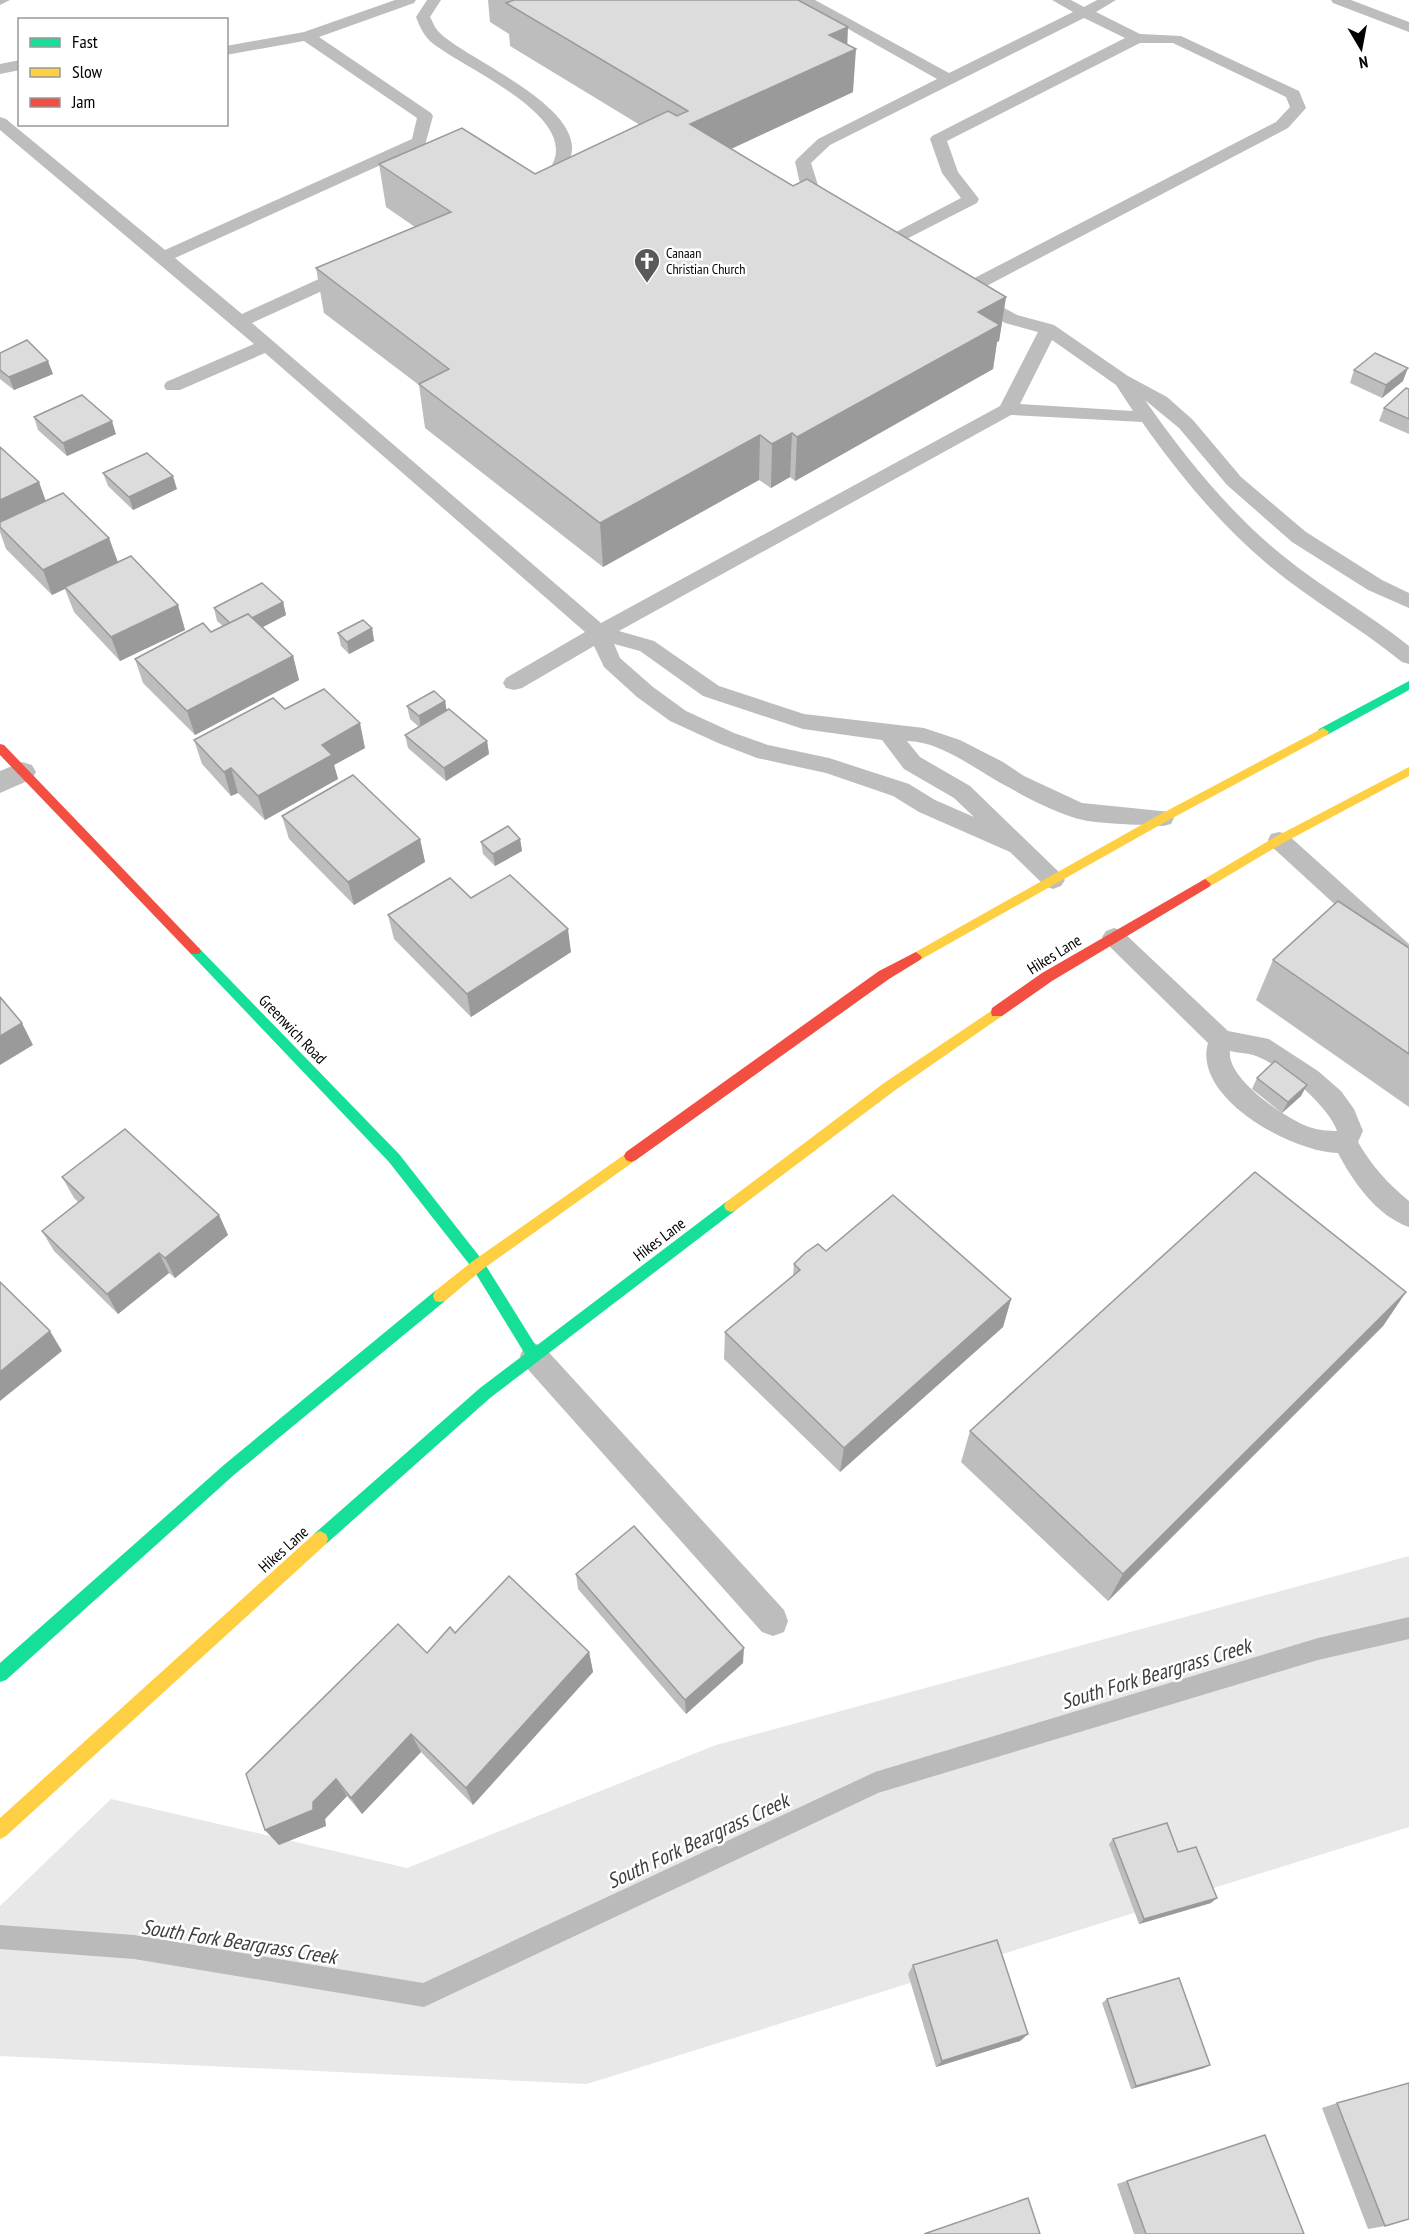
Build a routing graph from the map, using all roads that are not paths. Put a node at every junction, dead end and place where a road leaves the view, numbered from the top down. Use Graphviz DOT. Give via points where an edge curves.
graph roads {
  1 [pos="410,0"];
  2 [pos="434,0"];
  3 [pos="804,0"];
  4 [pos="1059,0"];
  5 [pos="1109,0"];
  6 [pos="1338,0"];
  7 [pos="1085,12"];
  8 [pos="1409,27"];
  9 [pos="307,36"];
  10 [pos="1137,38"];
  11 [pos="228,51"];
  12 [pos="18,65"];
  13 [pos="0,69"];
  14 [pos="948,79"];
  15 [pos="0,122"];
  16 [pos="526,190"];
  17 [pos="838,221"];
  18 [pos="864,237"];
  19 [pos="881,247"];
  20 [pos="162,257"];
  21 [pos="902,258"];
  22 [pos="365,264"];
  23 [pos="240,322"];
  24 [pos="1048,329"];
  25 [pos="267,345"];
  26 [pos="1121,380"];
  27 [pos="173,386"];
  28 [pos="1008,409"];
  29 [pos="1146,417"];
  30 [pos="1409,601"];
  31 [pos="599,633"];
  32 [pos="1409,657"];
  33 [pos="514,683"];
  34 [pos="1409,685"];
  35 [pos="889,733"];
  36 [pos="0,748"];
  37 [pos="1409,771"];
  38 [pos="11,777"];
  39 [pos="1163,818"];
  40 [pos="1279,840"];
  41 [pos="1020,847"];
  42 [pos="1053,880"];
  43 [pos="1114,937"];
  44 [pos="1409,958"];
  45 [pos="1221,1040"];
  46 [pos="1346,1142"];
  47 [pos="1409,1216"];
  48 [pos="478,1265"];
  49 [pos="534,1356"];
  50 [pos="773,1621"];
  51 [pos="0,1674"];
  52 [pos="0,1830"];
  1 -- 9 [label="lane"];
  2 -- 16 [label="lane" via="423,17 433,36 528,98 558,128 565,145 562,161 553,174"];
  3 -- 14 [label="lane"];
  4 -- 7 [label="lane"];
  5 -- 7 [label="lane"];
  6 -- 8 [label="lane"];
  7 -- 10 [label="lane"];
  7 -- 14 [label="lane"];
  9 -- 11 [label="lane"];
  9 -- 20 [label="lane" via="424,116 419,142"];
  10 -- 19 [label="lane" via="938,139 950,173 971,199"];
  10 -- 24 [label="lane" via="1176,39 1293,94 1298,108 1282,125 958,288 1011,319"];
  12 -- 13 [label="lane"];
  14 -- 17 [label="lane" via="824,142 803,162 815,203"];
  15 -- 20 [label="lane"];
  18 -- 19 [label="lane"];
  19 -- 21 [label="lane"];
  20 -- 23 [label="lane"];
  22 -- 23 [label="lane"];
  23 -- 25 [label="lane"];
  24 -- 26 [label="lane"];
  24 -- 28 [label="lane"];
  25 -- 27 [label="lane"];
  25 -- 31 [label="lane"];
  26 -- 29 [label="lane"];
  26 -- 30 [label="lane" via="1160,401 1186,424 1234,481 1299,537 1375,585"];
  28 -- 29 [label="lane"];
  28 -- 31 [label="lane"];
  29 -- 32 [label="lane" via="1226,515 1273,558"];
  31 -- 33 [label="lane"];
  31 -- 35 [label="lane" via="646,645 711,691 803,721"];
  31 -- 41 [label="lane" via="611,662 678,716 765,752 829,766 901,790 927,806"];
  34 -- 39 [label="main road"];
  35 -- 39 [label="lane" via="916,734 952,746 1079,811"];
  35 -- 41 [label="lane" via="912,764 962,792"];
  36 -- 38 [label="main road, Greenwich Road"];
  37 -- 40 [label="main road, Hikes Lane"];
  38 -- 48 [label="main road, Greenwich Road" via="394,1158"];
  39 -- 42 [label="main road"];
  40 -- 43 [label="main road, Hikes Lane"];
  40 -- 44 [label="lane"];
  41 -- 42 [label="lane"];
  42 -- 48 [label="main road" via="884,975"];
  43 -- 45 [label="lane"];
  43 -- 49 [label="main road, Hikes Lane" via="1047,977 889,1087"];
  45 -- 46 [label="lane" via="1260,1046 1309,1078 1345,1116 1350,1131"];
  45 -- 46 [label="lane" via="1217,1057 1223,1073 1263,1113 1295,1133 1330,1143"];
  46 -- 47 [label="lane" via="1359,1168 1382,1197"];
  48 -- 49 [label="main road, Greenwich Road"];
  48 -- 51 [label="main road" via="230,1469"];
  49 -- 50 [label="lane"];
  49 -- 52 [label="main road, Hikes Lane" via="348,1513"];
}
